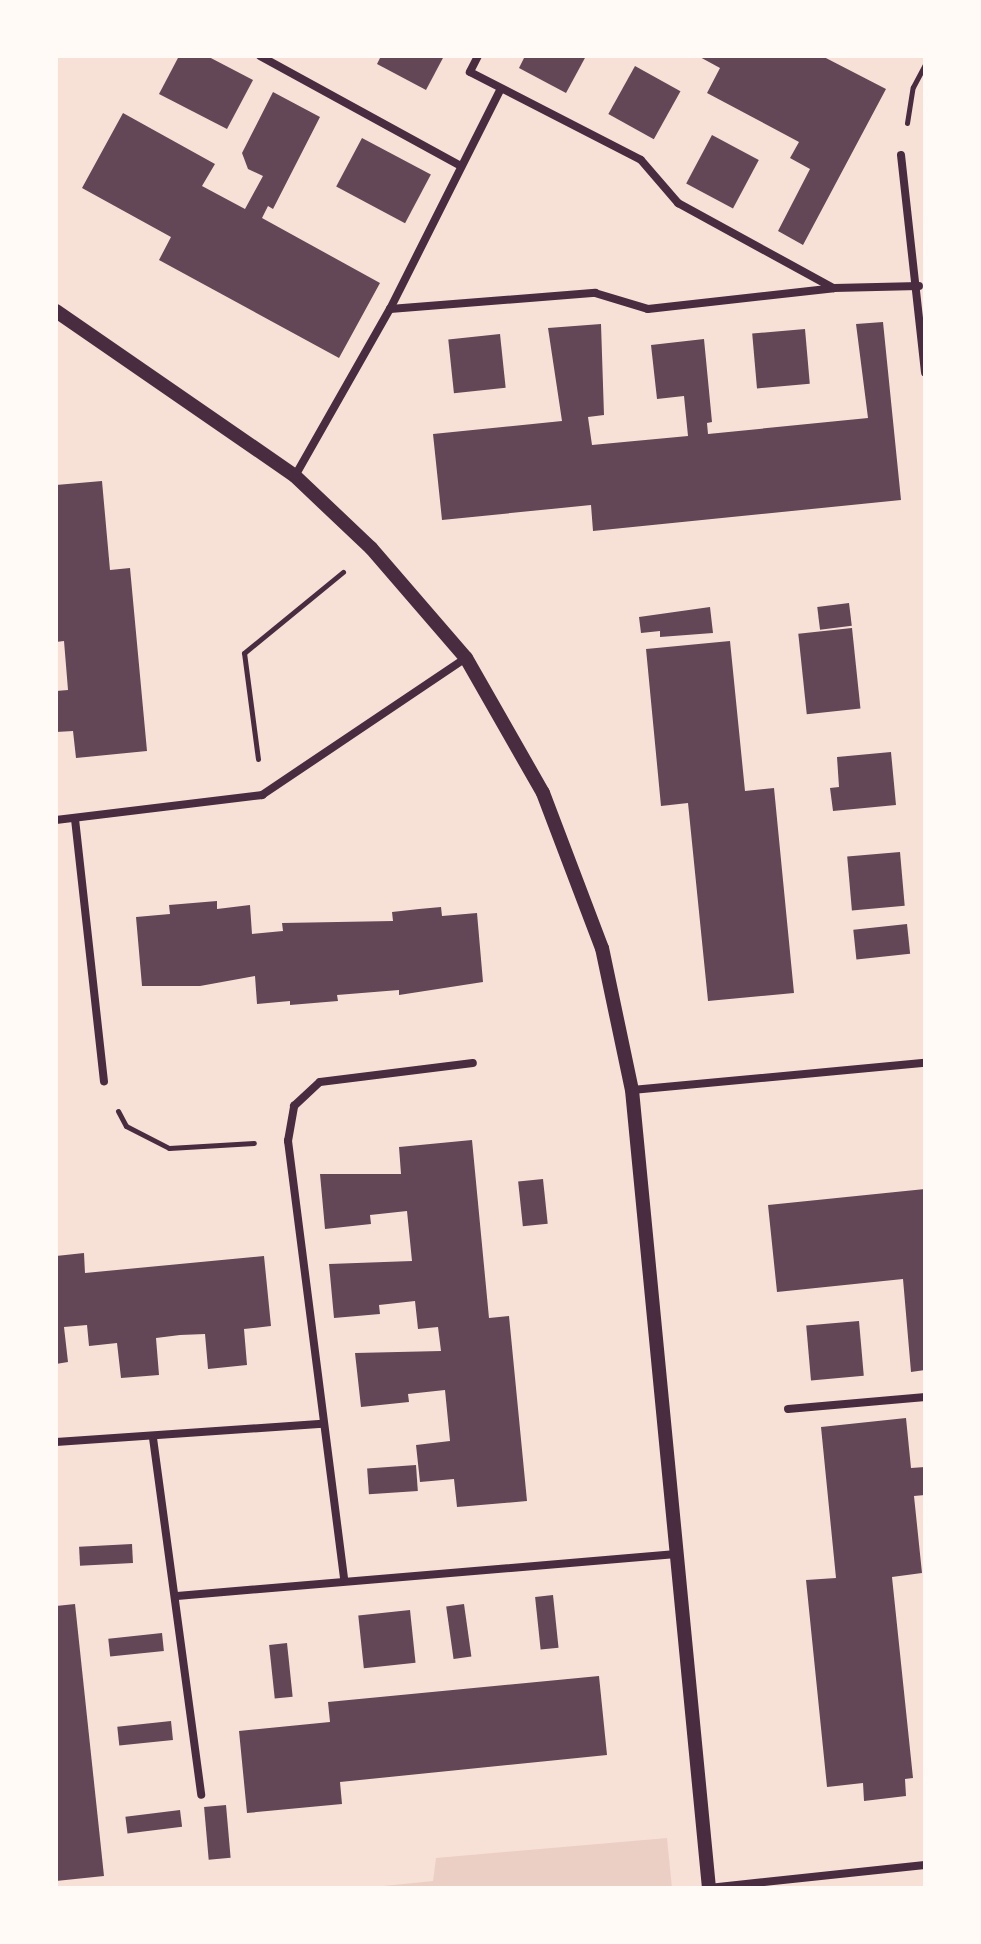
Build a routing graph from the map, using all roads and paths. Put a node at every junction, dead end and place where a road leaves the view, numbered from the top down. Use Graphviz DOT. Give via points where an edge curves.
graph roads {
  1 [pos="260,56"];
  2 [pos="478,56"];
  3 [pos="925,64"];
  4 [pos="500,90"];
  5 [pos="901,155"];
  6 [pos="461,166"];
  7 [pos="919,286"];
  8 [pos="834,288"];
  9 [pos="390,309"];
  10 [pos="56,311"];
  11 [pos="925,373"];
  12 [pos="295,476"];
  13 [pos="371,548"];
  14 [pos="466,658"];
  15 [pos="262,795"];
  16 [pos="75,819"];
  17 [pos="56,820"];
  18 [pos="473,1063"];
  19 [pos="925,1063"];
  20 [pos="104,1081"];
  21 [pos="632,1090"];
  22 [pos="288,1141"];
  23 [pos="925,1397"];
  24 [pos="788,1409"];
  25 [pos="322,1424"];
  26 [pos="153,1438"];
  27 [pos="56,1442"];
  28 [pos="676,1554"];
  29 [pos="344,1578"];
  30 [pos="177,1596"];
  31 [pos="201,1795"];
  32 [pos="925,1865"];
  33 [pos="709,1888"];
  1 -- 6 [label="street"];
  2 -- 4 [label="street" via="470,72"];
  3 -- 5 [label="path" via="913,87"];
  4 -- 6 [label="street"];
  4 -- 8 [label="street" via="641,160 678,203"];
  5 -- 7 [label="street"];
  6 -- 9 [label="street"];
  7 -- 8 [label="street"];
  7 -- 11 [label="street"];
  8 -- 9 [label="street" via="648,309 595,293"];
  9 -- 12 [label="street"];
  10 -- 12 [label="street"];
  12 -- 13 [label="street"];
  13 -- 14 [label="street"];
  13 -- 15 [label="path" via="244,653"];
  14 -- 15 [label="street"];
  14 -- 21 [label="street" via="543,793 602,948"];
  15 -- 16 [label="street"];
  16 -- 17 [label="street"];
  16 -- 20 [label="street"];
  18 -- 22 [label="street" via="320,1082 294,1106"];
  19 -- 21 [label="street"];
  20 -- 22 [label="path" via="126,1126 169,1148"];
  21 -- 28 [label="street"];
  22 -- 25 [label="street"];
  23 -- 24 [label="street"];
  25 -- 26 [label="street"];
  25 -- 29 [label="street"];
  26 -- 27 [label="street"];
  26 -- 30 [label="street"];
  28 -- 29 [label="street"];
  28 -- 33 [label="street"];
  29 -- 30 [label="street"];
  30 -- 31 [label="street"];
  32 -- 33 [label="street"];
}
